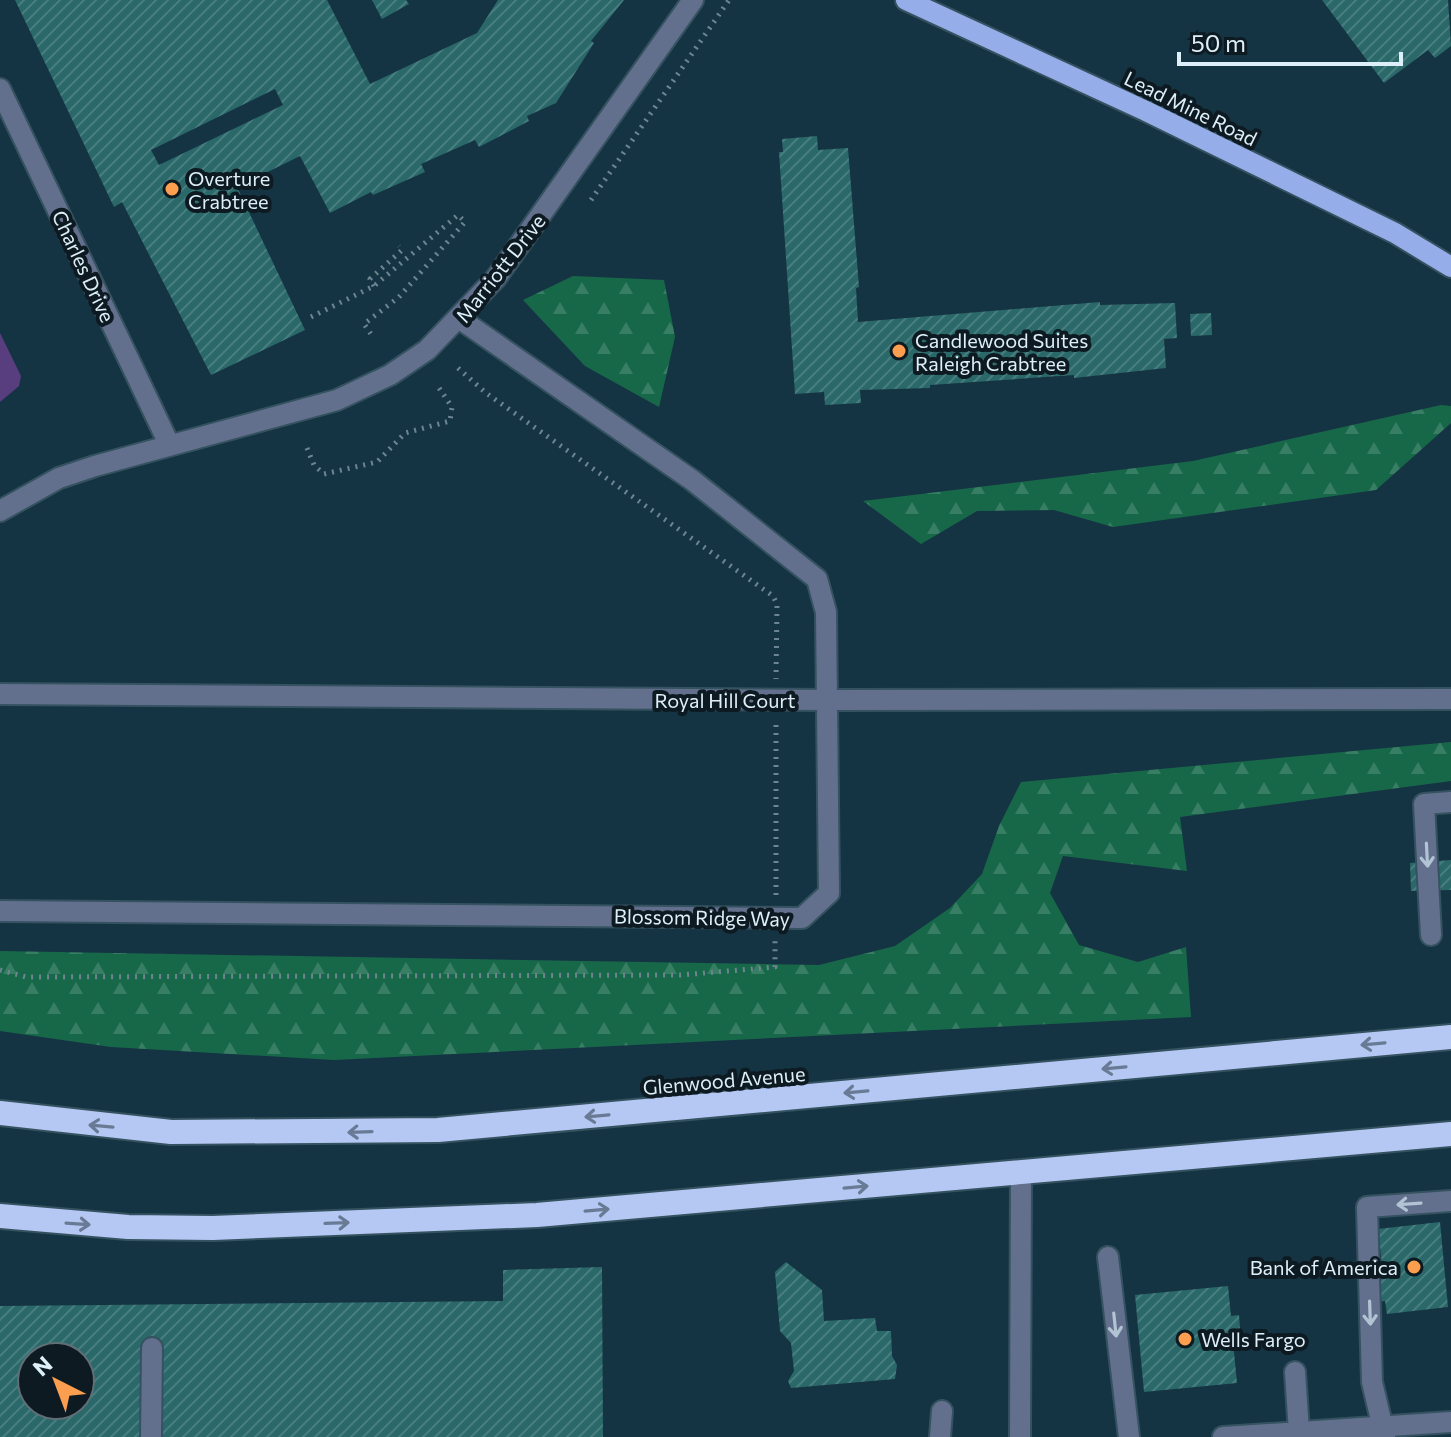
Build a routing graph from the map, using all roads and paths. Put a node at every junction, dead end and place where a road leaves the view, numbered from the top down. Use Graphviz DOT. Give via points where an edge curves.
graph roads {
  1 [pos="693,0"];
  2 [pos="729,0"];
  3 [pos="906,0"];
  4 [pos="0,89"];
  5 [pos="591,200"];
  6 [pos="399,246"];
  7 [pos="1451,267"];
  8 [pos="374,286"];
  9 [pos="311,317"];
  10 [pos="460,319"];
  11 [pos="373,337"];
  12 [pos="458,368"];
  13 [pos="437,385"];
  14 [pos="169,444"];
  15 [pos="307,448"];
  16 [pos="0,511"];
  17 [pos="776,683"];
  18 [pos="0,694"];
  19 [pos="1451,699"];
  20 [pos="827,700"];
  21 [pos="776,715"];
  22 [pos="1451,802"];
  23 [pos="776,901"];
  24 [pos="0,911"];
  25 [pos="775,932"];
  26 [pos="1431,935"];
  27 [pos="0,970"];
  28 [pos="1451,1037"];
  29 [pos="0,1113"];
  30 [pos="1451,1134"];
  31 [pos="1021,1172"];
  32 [pos="1451,1201"];
  33 [pos="0,1216"];
  34 [pos="1108,1257"];
  35 [pos="152,1348"];
  36 [pos="1295,1372"];
  37 [pos="942,1411"];
  38 [pos="1451,1422"];
  39 [pos="1299,1432"];
  40 [pos="1384,1432"];
  41 [pos="151,1437"];
  42 [pos="940,1437"];
  43 [pos="1020,1437"];
  44 [pos="1129,1437"];
  45 [pos="1223,1437"];
  1 -- 10 [label="street, Marriott Drive" via="513,256"];
  2 -- 5 [label="path"];
  3 -- 7 [label="main road, Lead Mine Road" via="1146,111 1395,233"];
  4 -- 14 [label="street, Charles Drive"];
  6 -- 8 [label="path" via="402,250 370,279"];
  8 -- 9 [label="path"];
  8 -- 11 [label="path" via="458,215 465,222 399,297 364,324"];
  10 -- 14 [label="street, Marriott Drive" via="427,350 367,387 297,412"];
  10 -- 20 [label="street, Blossom Ridge Way" via="692,480 817,579 826,612"];
  12 -- 17 [label="path" via="773,596"];
  13 -- 15 [label="path" via="452,407 450,421 405,433 377,462 324,474"];
  14 -- 16 [label="street, Marriott Drive" via="59,478"];
  18 -- 20 [label="street, Royal Hill Court"];
  19 -- 20 [label="street, Royal Hill Court"];
  20 -- 24 [label="street, Blossom Ridge Way" via="829,893 802,918"];
  21 -- 23 [label="path"];
  22 -- 26 [label="street, one-way" via="1424,804"];
  25 -- 27 [label="path" via="775,967 681,975 26,977"];
  28 -- 29 [label="highway, Glenwood Avenue, one-way" via="438,1130 171,1132"];
  30 -- 31 [label="highway"];
  33 -- 31 [label="highway, one-way" via="213,1228 537,1215"];
  31 -- 43 [label="street"];
  32 -- 40 [label="street, one-way" via="1367,1207 1372,1382"];
  34 -- 44 [label="street, one-way"];
  35 -- 41 [label="street"];
  36 -- 39 [label="street"];
  37 -- 42 [label="street"];
  38 -- 40 [label="street"];
  39 -- 40 [label="street"];
  39 -- 45 [label="street"];
}
